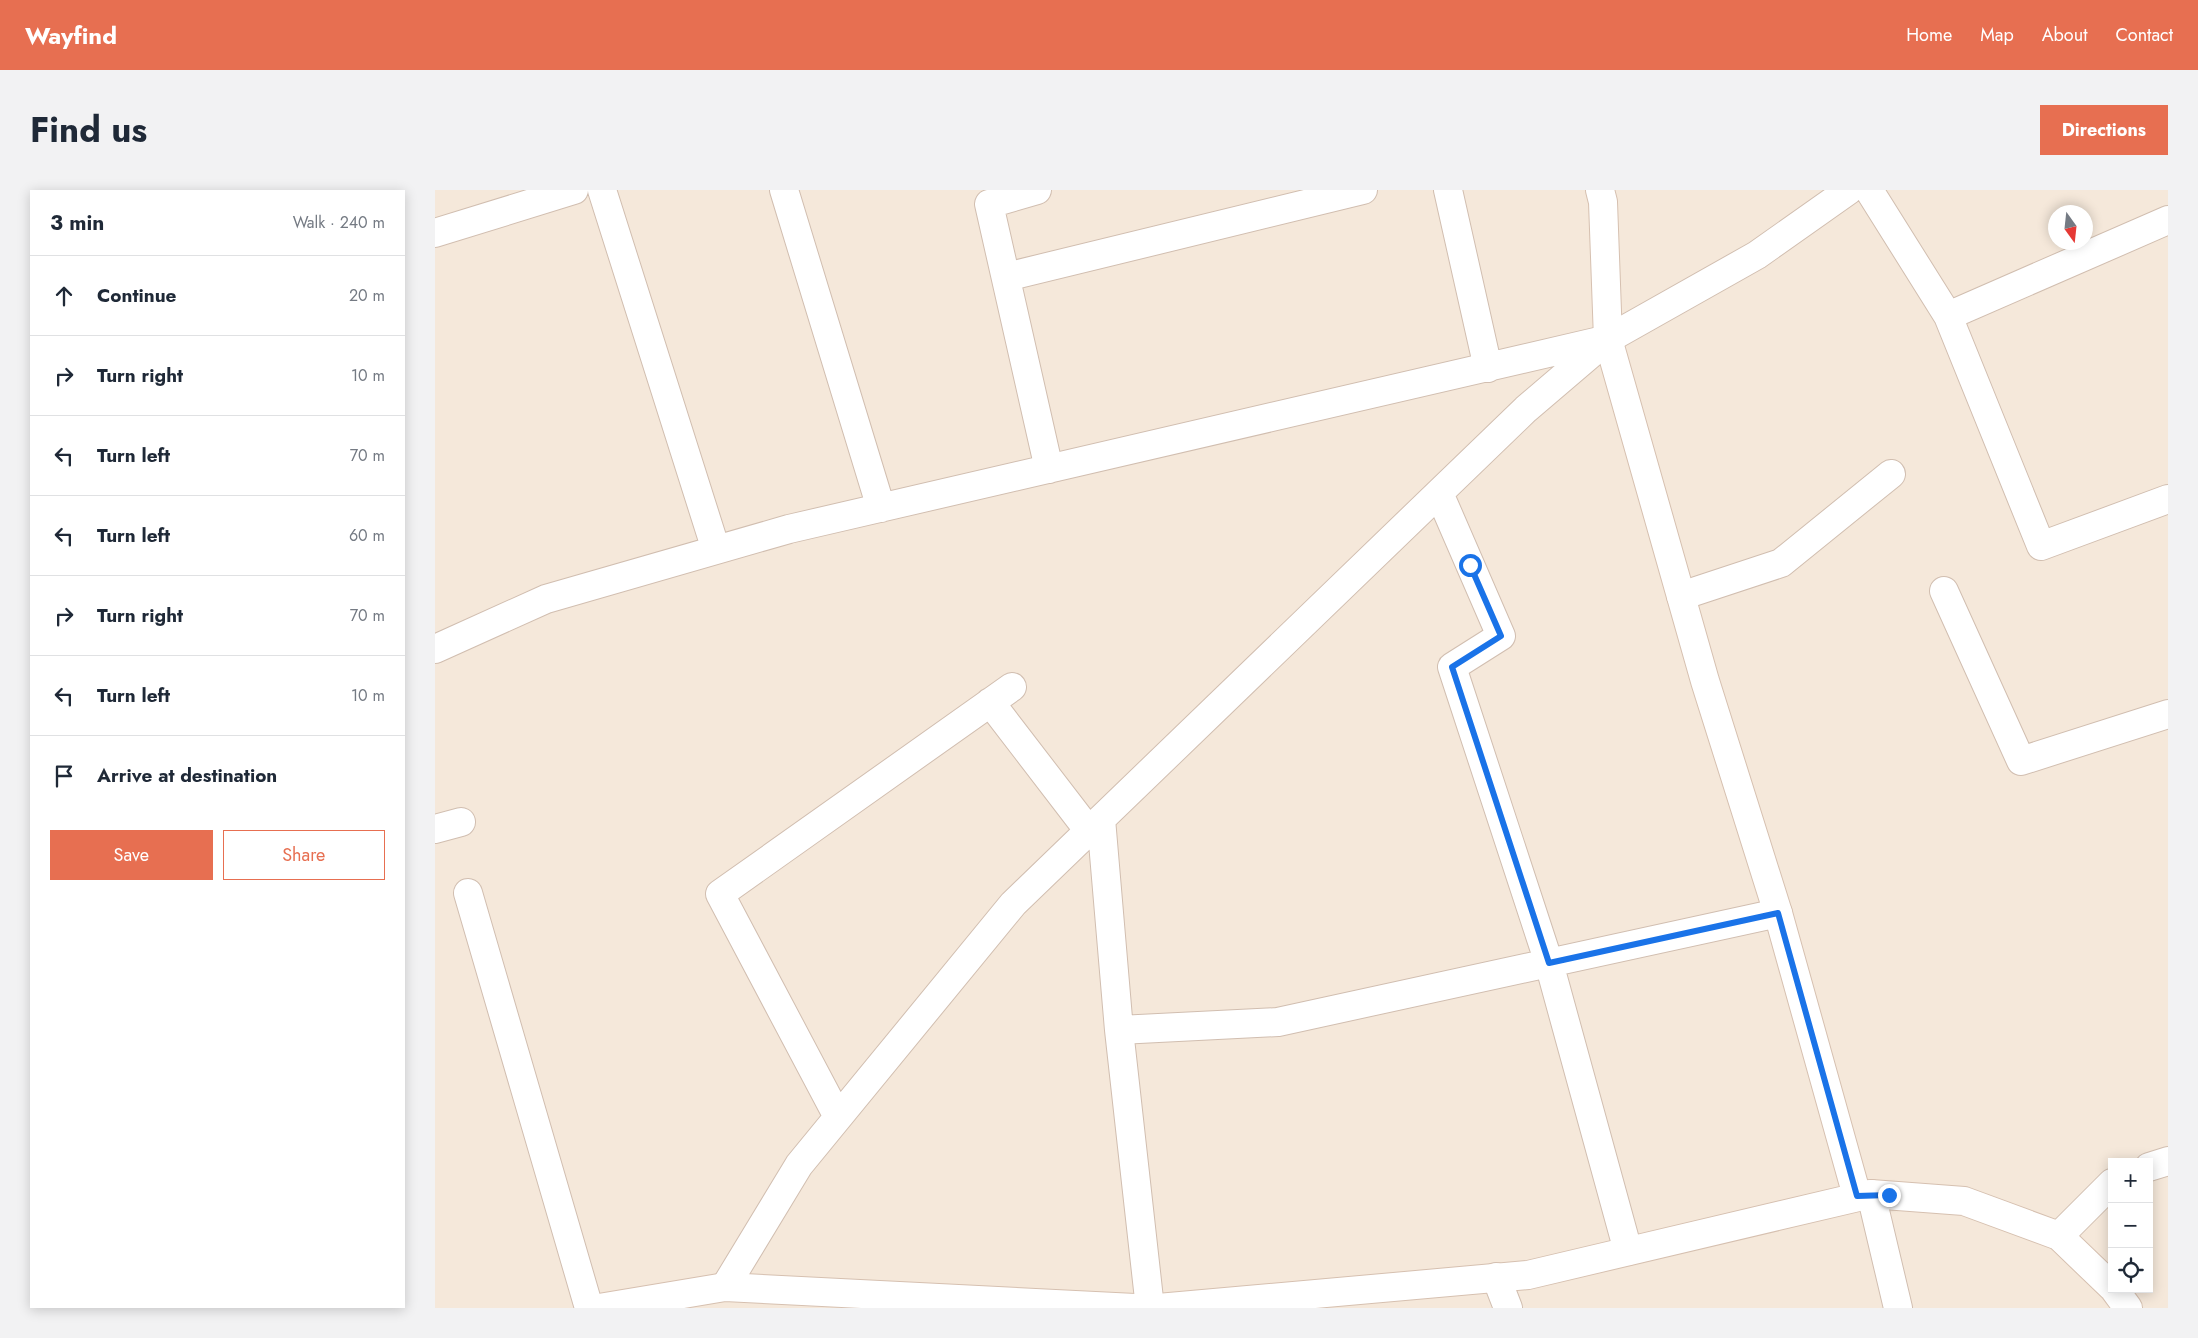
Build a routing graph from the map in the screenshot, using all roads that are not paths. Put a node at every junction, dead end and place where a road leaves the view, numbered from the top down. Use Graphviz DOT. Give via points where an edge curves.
graph roads {
  1 [pos="574,190"];
  2 [pos="602,190"];
  3 [pos="784,190"];
  4 [pos="1037,190"];
  5 [pos="1363,190"];
  6 [pos="1448,190"];
  7 [pos="1600,190"];
  8 [pos="1849,190"];
  9 [pos="1869,190"];
  10 [pos="2168,220"];
  11 [pos="435,233"];
  12 [pos="1006,277"];
  13 [pos="1948,316"];
  14 [pos="1608,340"];
  15 [pos="1488,368"];
  16 [pos="1049,469"];
  17 [pos="1891,474"];
  18 [pos="1439,493"];
  19 [pos="2168,499"];
  20 [pos="881,508"];
  21 [pos="716,550"];
  22 [pos="1944,591"];
  23 [pos="1681,596"];
  24 [pos="435,648"];
  25 [pos="1012,687"];
  26 [pos="990,702"];
  27 [pos="2168,714"];
  28 [pos="461,822"];
  29 [pos="1095,825"];
  30 [pos="435,829"];
  31 [pos="468,894"];
  32 [pos="1778,913"];
  33 [pos="1549,963"];
  34 [pos="1119,1030"];
  35 [pos="839,1117"];
  36 [pos="2168,1161"];
  37 [pos="2153,1166"];
  38 [pos="2108,1187"];
  39 [pos="1864,1195"];
  40 [pos="2059,1236"];
  41 [pos="1628,1252"];
  42 [pos="1496,1277"];
  43 [pos="2108,1283"];
  44 [pos="725,1287"];
  45 [pos="2116,1293"];
  46 [pos="1340,1300"];
  47 [pos="666,1302"];
  48 [pos="589,1308"];
  49 [pos="599,1308"];
  50 [pos="1135,1308"];
  51 [pos="1150,1308"];
  52 [pos="1158,1308"];
  53 [pos="1509,1308"];
  54 [pos="1898,1308"];
  55 [pos="2127,1308"];
  1 -- 11 [label="street"];
  2 -- 21 [label="street"];
  3 -- 20 [label="street"];
  4 -- 12 [label="street" via="989,204"];
  5 -- 12 [label="street"];
  6 -- 15 [label="street"];
  7 -- 14 [label="street"];
  8 -- 14 [label="street" via="1757,255"];
  9 -- 13 [label="street"];
  10 -- 13 [label="street"];
  12 -- 16 [label="street"];
  13 -- 19 [label="street" via="2041,546"];
  14 -- 15 [label="street"];
  14 -- 18 [label="street" via="1526,409"];
  14 -- 23 [label="street"];
  15 -- 16 [label="street"];
  16 -- 20 [label="street"];
  17 -- 23 [label="street" via="1781,563"];
  18 -- 29 [label="street"];
  18 -- 33 [label="street" via="1501,636 1452,667"];
  20 -- 21 [label="street" via="789,528"];
  21 -- 24 [label="street" via="546,599"];
  22 -- 27 [label="street" via="2021,761"];
  23 -- 32 [label="street"];
  25 -- 26 [label="street"];
  26 -- 29 [label="street"];
  26 -- 35 [label="street" via="720,894"];
  28 -- 30 [label="street"];
  29 -- 34 [label="street"];
  29 -- 35 [label="street" via="1013,904"];
  31 -- 48 [label="street"];
  32 -- 33 [label="street"];
  32 -- 39 [label="street"];
  33 -- 34 [label="street" via="1278,1022"];
  33 -- 41 [label="street"];
  34 -- 51 [label="street"];
  35 -- 44 [label="street" via="799,1165"];
  36 -- 37 [label="street"];
  38 -- 40 [label="street"];
  39 -- 40 [label="street" via="1964,1201"];
  39 -- 41 [label="street"];
  39 -- 54 [label="street"];
  40 -- 43 [label="street"];
  41 -- 42 [label="street" via="1528,1274"];
  42 -- 46 [label="street"];
  42 -- 53 [label="street"];
  44 -- 47 [label="street"];
  44 -- 50 [label="street"];
  45 -- 55 [label="street"];
  46 -- 52 [label="street"];
  47 -- 49 [label="street"];
}
